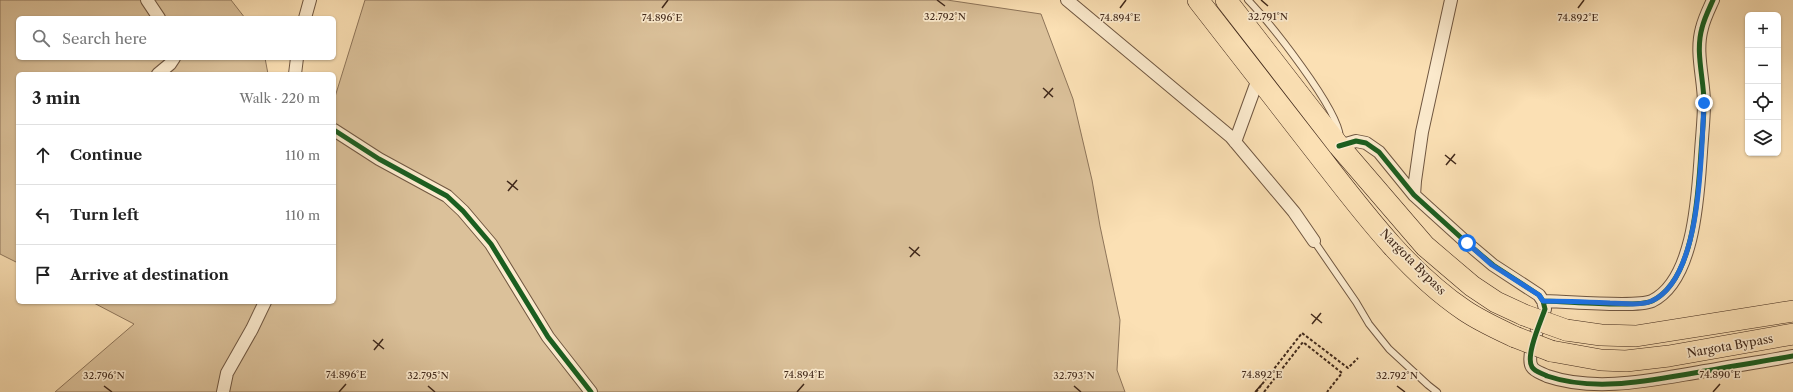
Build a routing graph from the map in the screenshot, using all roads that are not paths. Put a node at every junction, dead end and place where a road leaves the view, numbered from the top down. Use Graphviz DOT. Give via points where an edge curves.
graph roads {
  1 [pos="147,0"];
  2 [pos="310,0"];
  3 [pos="1067,0"];
  4 [pos="1198,0"];
  5 [pos="1226,0"];
  6 [pos="1248,0"];
  7 [pos="1451,0"];
  8 [pos="1713,0"];
  9 [pos="158,16"];
  10 [pos="306,16"];
  11 [pos="173,60"];
  12 [pos="297,60"];
  13 [pos="160,72"];
  14 [pos="295,72"];
  15 [pos="1258,79"];
  16 [pos="336,131"];
  17 [pos="1235,142"];
  18 [pos="1338,145"];
  19 [pos="1414,195"];
  20 [pos="1314,241"];
  21 [pos="1543,301"];
  22 [pos="264,304"];
  23 [pos="1793,311"];
  24 [pos="1793,334"];
  25 [pos="1793,356"];
  26 [pos="223,392"];
  27 [pos="591,392"];
  28 [pos="1437,392"];
  1 -- 9 [label="street"];
  2 -- 10 [label="street"];
  3 -- 17 [label="street" via="1221,127"];
  4 -- 15 [label="highway, Nargota Bypass"];
  5 -- 18 [label="highway, Nargota Bypass"];
  6 -- 18 [label="lane" via="1274,30 1332,112 1340,131"];
  7 -- 19 [label="street" via="1422,132"];
  8 -- 21 [label="street" via="1702,28 1700,45 1704,103 1697,208 1681,268 1667,290 1641,304"];
  11 -- 13 [label="street"];
  12 -- 14 [label="street"];
  15 -- 17 [label="street"];
  15 -- 24 [label="highway, Nargota Bypass, bridge" via="1346,191 1400,252 1421,274 1464,310 1490,326 1551,351 1601,360 1626,361 1670,356"];
  16 -- 27 [label="street" via="379,159 448,196 463,211 490,244 548,337"];
  17 -- 20 [label="street" via="1294,212"];
  18 -- 19 [label="street" via="1356,141 1366,143 1378,152"];
  18 -- 23 [label="highway, Nargota Bypass, bridge" via="1425,246 1472,286 1496,302 1524,315 1566,330 1636,336"];
  19 -- 21 [label="street" via="1492,265 1539,295"];
  20 -- 28 [label="lane" via="1369,324 1389,349"];
  21 -- 25 [label="street" via="1545,309 1529,360 1535,371 1555,379 1602,385 1632,384"];
  22 -- 26 [label="street" via="227,373"];
}
